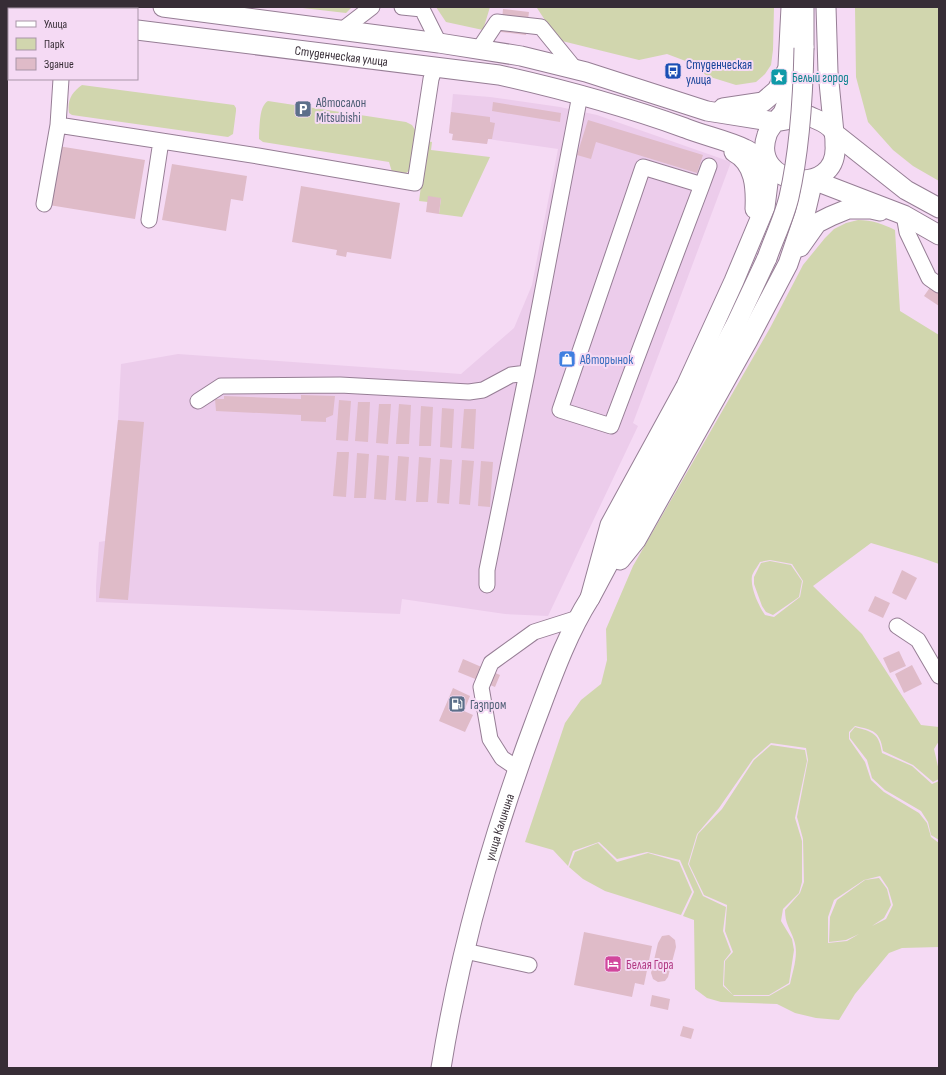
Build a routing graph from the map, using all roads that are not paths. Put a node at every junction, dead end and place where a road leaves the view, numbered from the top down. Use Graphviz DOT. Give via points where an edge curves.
graph roads {
  1 [pos="163,7"];
  2 [pos="372,7"];
  3 [pos="402,7"];
  4 [pos="791,7"];
  5 [pos="804,7"];
  6 [pos="826,7"];
  7 [pos="138,30"];
  8 [pos="342,30"];
  9 [pos="439,42"];
  10 [pos="479,49"];
  11 [pos="435,67"];
  12 [pos="789,67"];
  13 [pos="581,71"];
  14 [pos="61,80"];
  15 [pos="580,95"];
  16 [pos="707,111"];
  17 [pos="775,122"];
  18 [pos="58,125"];
  19 [pos="834,133"];
  20 [pos="699,134"];
  21 [pos="161,141"];
  22 [pos="709,166"];
  23 [pos="770,167"];
  24 [pos="813,180"];
  25 [pos="702,185"];
  26 [pos="44,204"];
  27 [pos="939,208"];
  28 [pos="904,214"];
  29 [pos="149,220"];
  30 [pos="939,235"];
  31 [pos="788,264"];
  32 [pos="734,281"];
  33 [pos="939,285"];
  34 [pos="527,373"];
  35 [pos="198,401"];
  36 [pos="487,585"];
  37 [pos="590,598"];
  38 [pos="578,618"];
  39 [pos="897,626"];
  40 [pos="939,676"];
  41 [pos="518,769"];
  42 [pos="465,951"];
  43 [pos="529,965"];
  44 [pos="441,1068"];
  1 -- 8 [label="main road, Студенческая улица"];
  2 -- 8 [label="street"];
  3 -- 9 [label="street" via="422,9"];
  4 -- 12 [label="main road"];
  5 -- 37 [label="main road, bridge" via="803,90 795,169 788,199 767,258 736,324"];
  6 -- 19 [label="main road" via="828,72"];
  7 -- 11 [label="main road, Студенческая улица"];
  8 -- 9 [label="main road, Студенческая улица"];
  9 -- 10 [label="main road, Студенческая улица"];
  10 -- 13 [label="main road, Студенческая улица" via="521,56"];
  10 -- 13 [label="street" via="497,22 541,27"];
  11 -- 15 [label="main road, Студенческая улица" via="499,75"];
  11 -- 21 [label="street" via="431,79 427,138 415,183 257,163"];
  12 -- 16 [label="main road" via="777,90 763,102"];
  12 -- 17 [label="main road" via="786,105"];
  13 -- 15 [label="main road"];
  13 -- 16 [label="main road, Студенческая улица"];
  14 -- 18 [label="street"];
  15 -- 20 [label="main road, Студенческая улица" via="639,112"];
  15 -- 34 [label="street"];
  16 -- 17 [label="main road, Студенческая улица"];
  17 -- 19 [label="main road" via="809,116 826,124"];
  17 -- 23 [label="main road" via="767,134 765,147"];
  18 -- 21 [label="street"];
  18 -- 26 [label="street"];
  19 -- 24 [label="main road" via="833,163 828,171"];
  19 -- 27 [label="main road" via="906,190"];
  20 -- 23 [label="main road, Студенческая улица" via="724,140 747,150"];
  20 -- 32 [label="main road" via="742,156 751,169 756,190 755,212"];
  21 -- 29 [label="street"];
  22 -- 25 [label="street"];
  23 -- 24 [label="main road" via="782,176"];
  23 -- 32 [label="main road" via="765,207"];
  24 -- 28 [label="main road"];
  24 -- 31 [label="main road"];
  25 -- 25 [label="street" via="643,167 560,410 612,426"];
  28 -- 30 [label="main road"];
  28 -- 31 [label="main road" via="870,209 848,210 832,216 817,223"];
  28 -- 33 [label="street" via="907,232 928,278"];
  31 -- 37 [label="main road" via="636,540"];
  32 -- 37 [label="main road" via="686,386 610,525"];
  34 -- 35 [label="street" via="511,375 483,390 469,392 340,385 221,386"];
  34 -- 36 [label="street" via="487,570"];
  37 -- 38 [label="main road, улица Калинина"];
  38 -- 41 [label="main road, улица Калинина"];
  38 -- 41 [label="street" via="534,632 491,663 481,687 490,739 502,758"];
  39 -- 40 [label="street" via="918,640"];
  41 -- 42 [label="main road, улица Калинина" via="491,850"];
  42 -- 43 [label="street"];
  42 -- 44 [label="main road, улица Калинина"];
}
